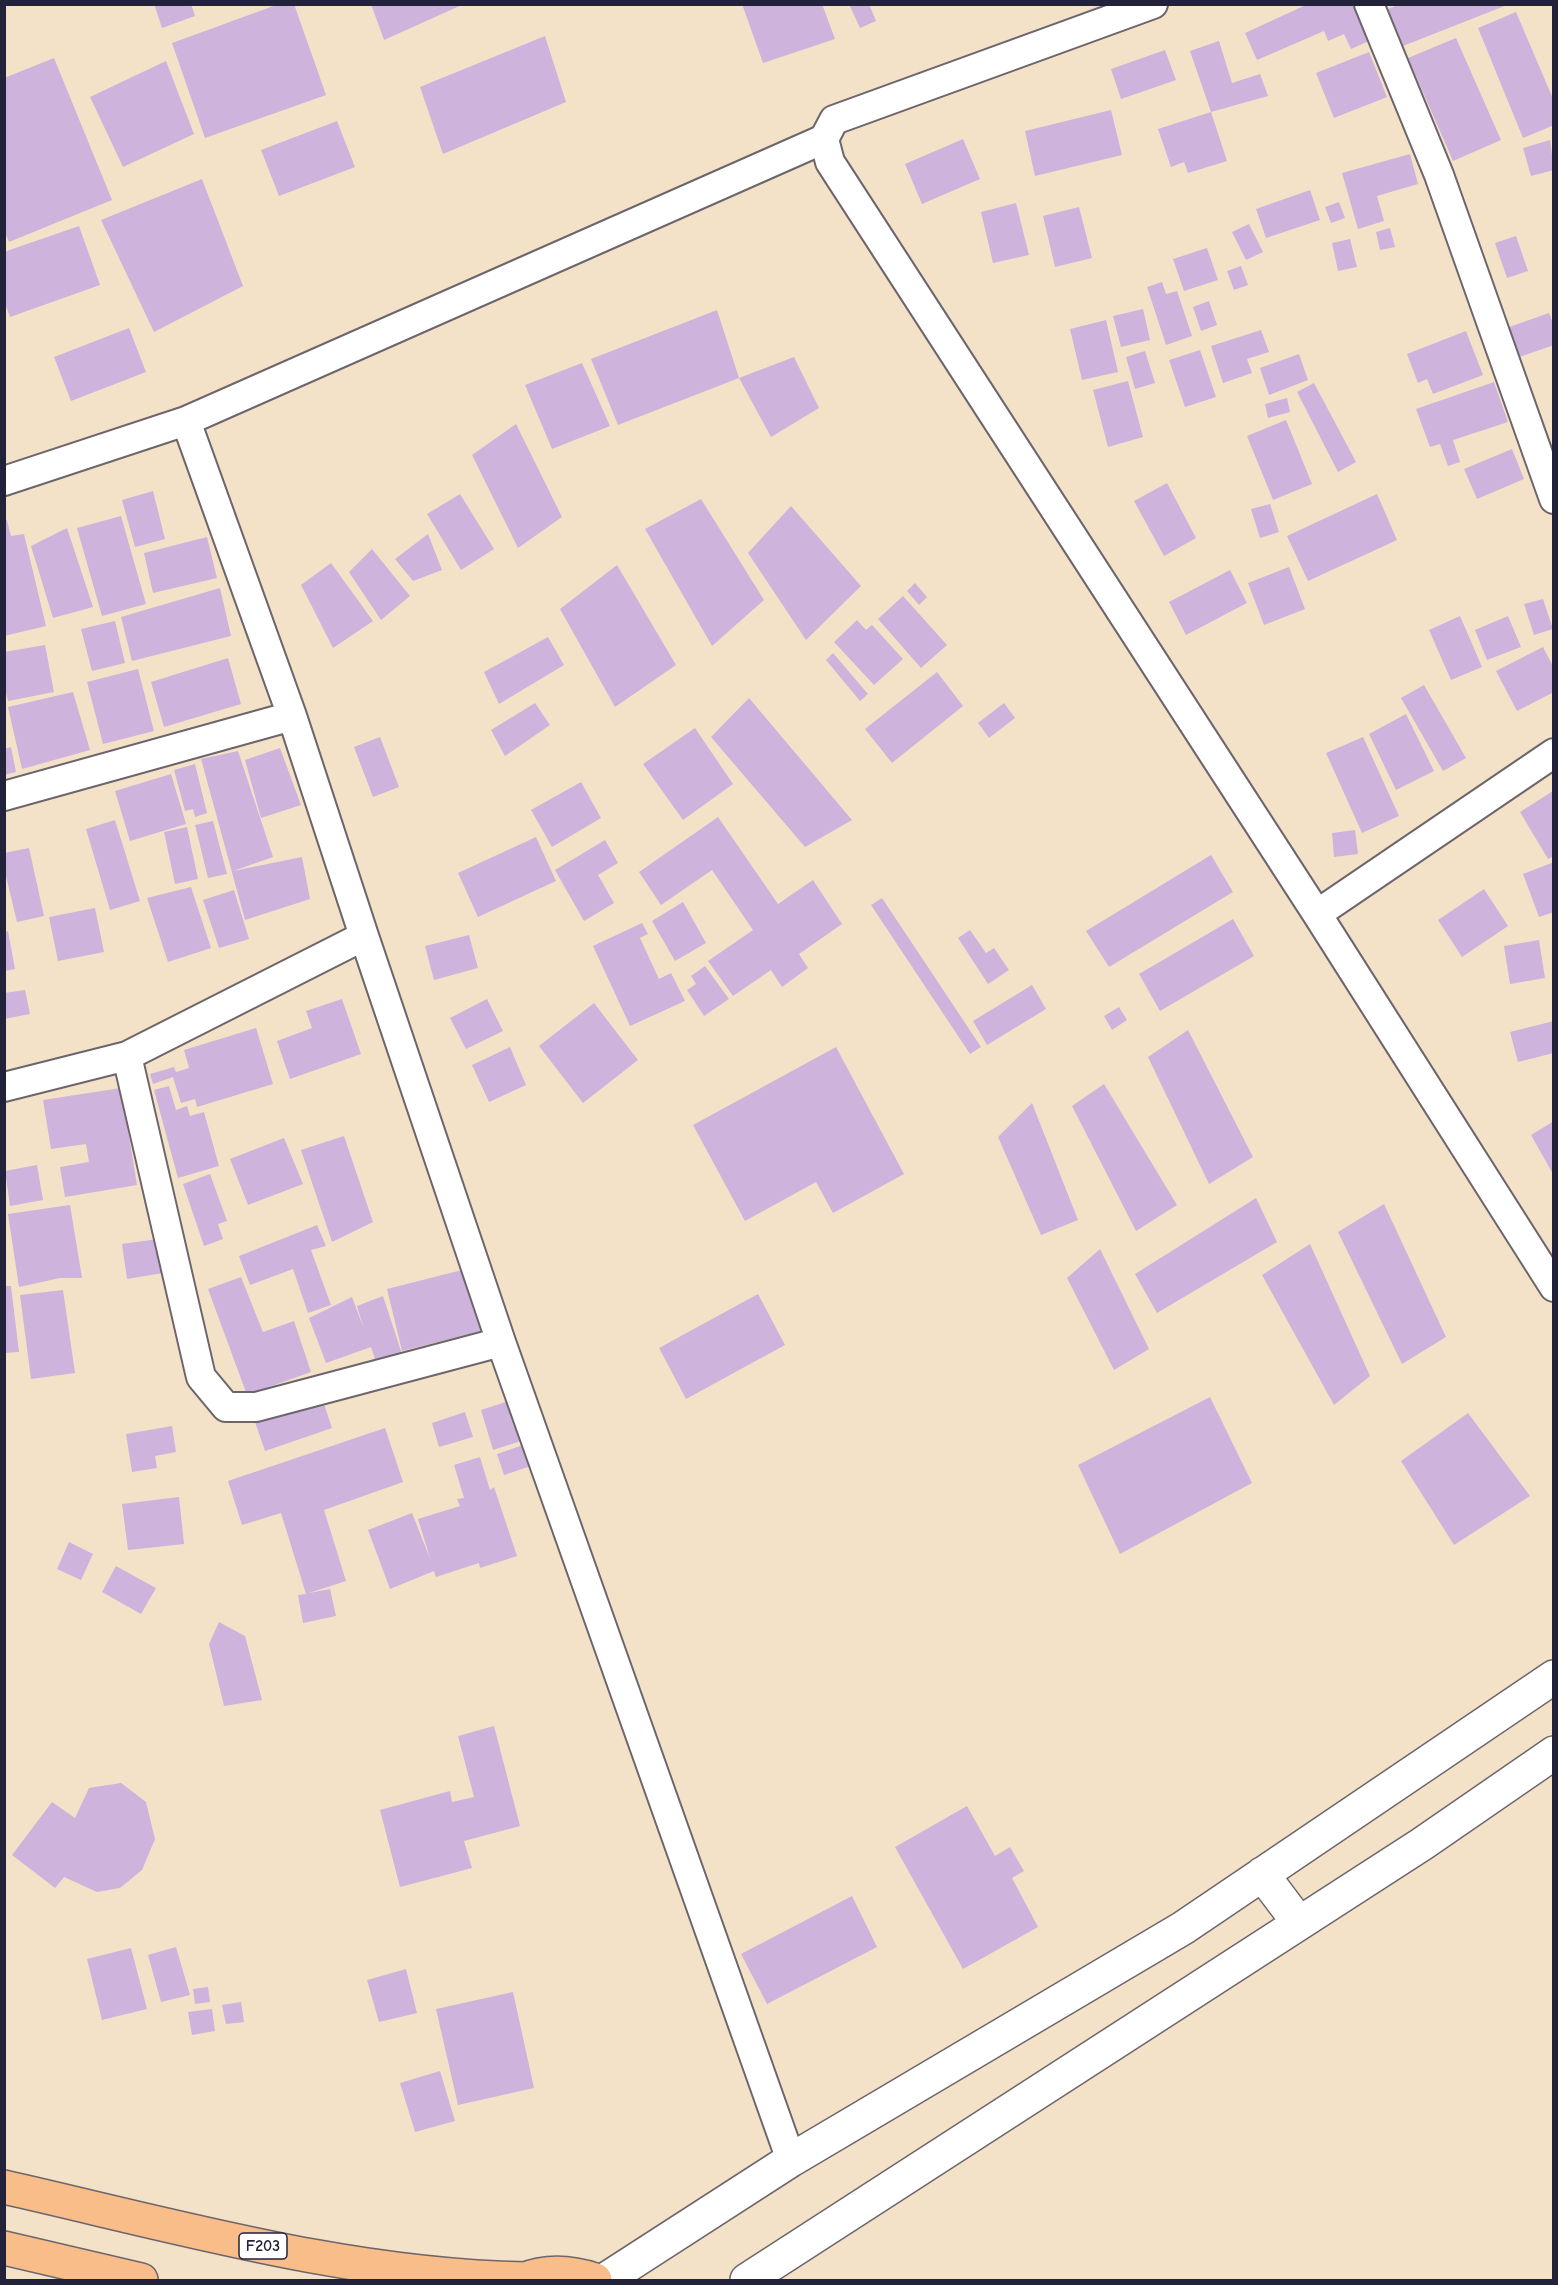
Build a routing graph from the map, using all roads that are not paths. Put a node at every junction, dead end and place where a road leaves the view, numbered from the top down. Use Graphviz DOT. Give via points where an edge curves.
graph roads {
  1 [pos="1153,4"];
  2 [pos="1369,4"];
  3 [pos="1092,15"];
  4 [pos="824,139"];
  5 [pos="186,422"];
  6 [pos="4,481"];
  7 [pos="1554,499"];
  8 [pos="292,716"];
  9 [pos="1554,753"];
  10 [pos="4,796"];
  11 [pos="1317,914"];
  12 [pos="364,936"];
  13 [pos="127,1056"];
  14 [pos="4,1087"];
  15 [pos="1554,1287"];
  16 [pos="501,1342"];
  17 [pos="1554,1677"];
  18 [pos="1554,1753"];
  19 [pos="1262,1874"];
  20 [pos="1299,1923"];
  21 [pos="791,2160"];
  22 [pos="4,2187"];
  23 [pos="4,2248"];
  24 [pos="141,2280"];
  25 [pos="525,2280"];
  26 [pos="594,2280"];
  27 [pos="605,2280"];
  28 [pos="747,2280"];
  1 -- 3 [label="street"];
  2 -- 7 [label="street" via="1438,175"];
  3 -- 4 [label="street" via="834,120"];
  4 -- 5 [label="street"];
  4 -- 11 [label="street" via="830,162"];
  5 -- 6 [label="street"];
  5 -- 8 [label="street"];
  8 -- 10 [label="street"];
  8 -- 12 [label="street"];
  9 -- 11 [label="street"];
  11 -- 15 [label="street"];
  12 -- 13 [label="street"];
  12 -- 16 [label="street"];
  13 -- 14 [label="street"];
  13 -- 16 [label="street" via="201,1377 226,1407 255,1407"];
  16 -- 21 [label="street"];
  17 -- 19 [label="street"];
  18 -- 20 [label="street"];
  19 -- 20 [label="street"];
  19 -- 21 [label="street" via="1184,1928"];
  20 -- 28 [label="street"];
  21 -- 27 [label="street"];
  22 -- 25 [label="main road, F203" via="340,2262 459,2278"];
  23 -- 24 [label="main road"];
  25 -- 26 [label="main road" via="551,2273 577,2274"];
}
